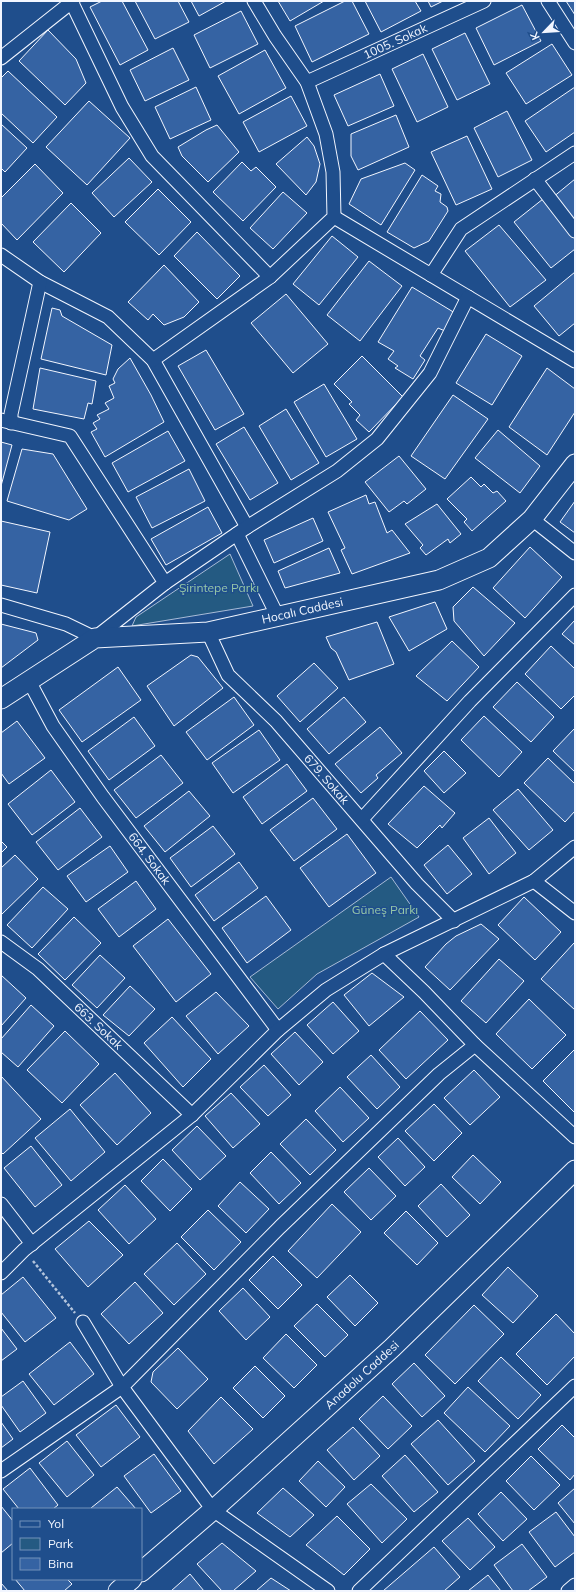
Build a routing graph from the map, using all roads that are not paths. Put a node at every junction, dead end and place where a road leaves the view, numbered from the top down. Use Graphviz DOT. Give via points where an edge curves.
graph roads {
  1 [pos="72,1"];
  2 [pos="254,1"];
  3 [pos="484,1"];
  4 [pos="548,1"];
  5 [pos="575,43"];
  6 [pos="1,58"];
  7 [pos="306,82"];
  8 [pos="575,153"];
  9 [pos="535,179"];
  10 [pos="334,217"];
  11 [pos="575,231"];
  12 [pos="1,255"];
  13 [pos="431,275"];
  14 [pos="270,277"];
  15 [pos="40,282"];
  16 [pos="468,297"];
  17 [pos="153,360"];
  18 [pos="575,360"];
  19 [pos="6,422"];
  20 [pos="575,464"];
  21 [pos="532,519"];
  22 [pos="242,531"];
  23 [pos="575,553"];
  24 [pos="164,583"];
  25 [pos="575,594"];
  26 [pos="1,605"];
  27 [pos="278,617"];
  28 [pos="208,632"];
  29 [pos="95,638"];
  30 [pos="28,681"];
  31 [pos="1,700"];
  32 [pos="362,819"];
  33 [pos="575,847"];
  34 [pos="534,882"];
  35 [pos="575,913"];
  36 [pos="454,921"];
  37 [pos="1,942"];
  38 [pos="384,954"];
  39 [pos="278,1030"];
  40 [pos="475,1045"];
  41 [pos="192,1116"];
  42 [pos="575,1137"];
  43 [pos="575,1170"];
  44 [pos="1,1204"];
  45 [pos="28,1247"];
  46 [pos="1,1273"];
  47 [pos="83,1322"];
  48 [pos="575,1386"];
  49 [pos="122,1387"];
  50 [pos="1,1471"];
  51 [pos="214,1510"];
  52 [pos="142,1571"];
  53 [pos="131,1580"];
  54 [pos="575,1585"];
  55 [pos="118,1591"];
  56 [pos="328,1591"];
  57 [pos="359,1591"];
  58 [pos="568,1591"];
  1 -- 6 [label="street"];
  1 -- 14 [label="street" via="122,107 152,156"];
  2 -- 7 [label="street"];
  3 -- 7 [label="street, 1005. Sokak"];
  4 -- 5 [label="street"];
  7 -- 10 [label="street" via="326,134 333,172"];
  8 -- 9 [label="street"];
  9 -- 11 [label="street"];
  9 -- 13 [label="street" via="461,229"];
  10 -- 13 [label="street"];
  10 -- 14 [label="street"];
  12 -- 15 [label="street"];
  13 -- 16 [label="street"];
  14 -- 17 [label="street"];
  15 -- 17 [label="street" via="108,317"];
  15 -- 19 [label="street" via="11,414"];
  16 -- 18 [label="street"];
  16 -- 22 [label="street" via="430,373 377,439 337,471"];
  17 -- 22 [label="street"];
  19 -- 24 [label="street" via="70,436"];
  20 -- 21 [label="street, Hocalı Caddesi"];
  21 -- 23 [label="street"];
  21 -- 27 [label="street, Hocalı Caddesi" via="489,558 439,580"];
  22 -- 24 [label="street"];
  22 -- 27 [label="street"];
  24 -- 29 [label="street"];
  25 -- 32 [label="street" via="470,701"];
  26 -- 29 [label="street" via="66,624"];
  27 -- 28 [label="street, Hocalı Caddesi"];
  28 -- 29 [label="street, Hocalı Caddesi"];
  28 -- 32 [label="street, 679. Sokak" via="228,676 276,721"];
  29 -- 30 [label="street, Hocalı Caddesi"];
  30 -- 31 [label="street, Hocalı Caddesi"];
  30 -- 39 [label="street, 664. Sokak" via="54,726 103,797"];
  32 -- 36 [label="street, 679. Sokak" via="417,884"];
  33 -- 34 [label="street"];
  34 -- 35 [label="street"];
  34 -- 36 [label="street"];
  36 -- 38 [label="street"];
  37 -- 41 [label="street, 663. Sokak" via="38,969"];
  38 -- 39 [label="street" via="326,990"];
  38 -- 40 [label="street"];
  39 -- 41 [label="street"];
  40 -- 42 [label="street"];
  40 -- 49 [label="street" via="439,1074 292,1216"];
  41 -- 45 [label="street"];
  43 -- 51 [label="street, Anadolu Caddesi" via="392,1348"];
  44 -- 45 [label="street"];
  45 -- 46 [label="street"];
  47 -- 49 [label="street"];
  48 -- 57 [label="street"];
  49 -- 50 [label="street"];
  49 -- 51 [label="street"];
  51 -- 52 [label="street, Anadolu Caddesi"];
  51 -- 56 [label="street"];
  53 -- 55 [label="street"];
  54 -- 58 [label="street"];
}
